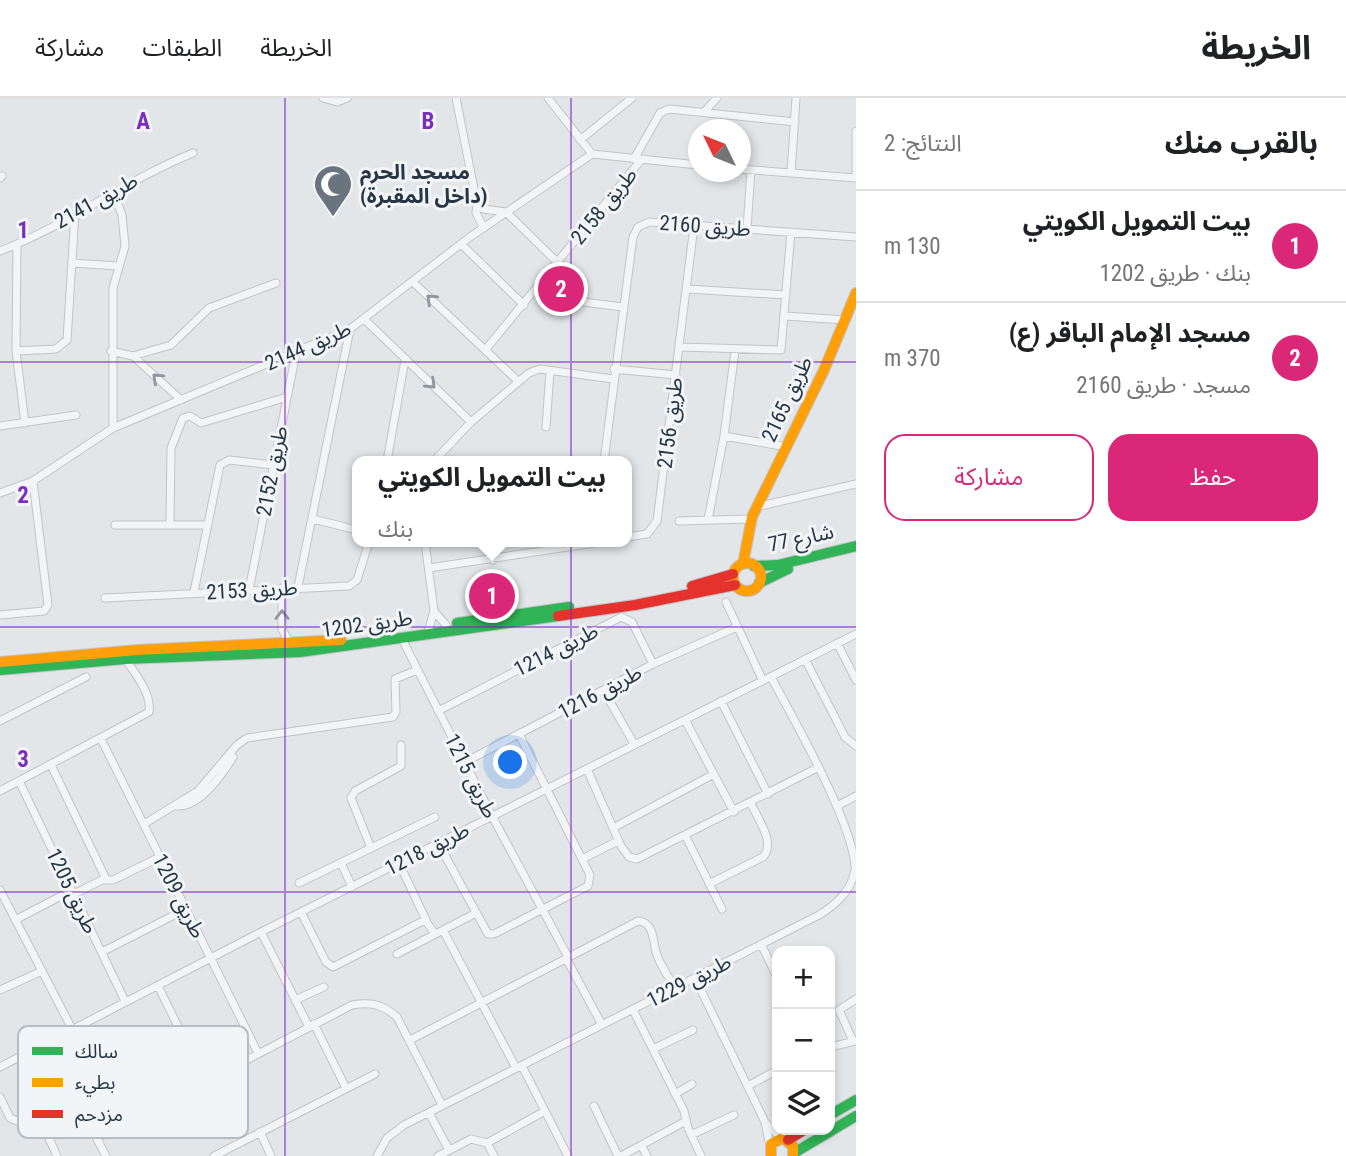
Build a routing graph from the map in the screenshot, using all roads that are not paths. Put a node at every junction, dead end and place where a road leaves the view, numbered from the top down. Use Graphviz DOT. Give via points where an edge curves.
graph roads {
  1 [pos="323,98"];
  2 [pos="347,98"];
  3 [pos="456,98"];
  4 [pos="548,98"];
  5 [pos="632,98"];
  6 [pos="717,98"];
  7 [pos="796,98"];
  8 [pos="705,111"];
  9 [pos="795,122"];
  10 [pos="856,131"];
  11 [pos="580,140"];
  12 [pos="193,153"];
  13 [pos="592,154"];
  14 [pos="637,159"];
  15 [pos="688,164"];
  16 [pos="751,170"];
  17 [pos="791,173"];
  18 [pos="856,178"];
  19 [pos="750,182"];
  20 [pos="113,192"];
  21 [pos="478,208"];
  22 [pos="506,212"];
  23 [pos="75,214"];
  24 [pos="487,225"];
  25 [pos="694,226"];
  26 [pos="747,229"];
  27 [pos="791,232"];
  28 [pos="470,237"];
  29 [pos="856,237"];
  30 [pos="17,244"];
  31 [pos="461,244"];
  32 [pos="0,251"];
  33 [pos="72,263"];
  34 [pos="558,263"];
  35 [pos="118,266"];
  36 [pos="413,282"];
  37 [pos="276,283"];
  38 [pos="687,289"];
  39 [pos="786,295"];
  40 [pos="855,298"];
  41 [pos="575,301"];
  42 [pos="524,305"];
  43 [pos="623,307"];
  44 [pos="850,315"];
  45 [pos="785,316"];
  46 [pos="364,319"];
  47 [pos="350,329"];
  48 [pos="680,347"];
  49 [pos="486,349"];
  50 [pos="16,351"];
  51 [pos="111,351"];
  52 [pos="735,351"];
  53 [pos="296,353"];
  54 [pos="133,356"];
  55 [pos="405,360"];
  56 [pos="614,369"];
  57 [pos="550,371"];
  58 [pos="676,375"];
  59 [pos="613,379"];
  60 [pos="518,381"];
  61 [pos="287,397"];
  62 [pos="181,400"];
  63 [pos="76,415"];
  64 [pos="471,422"];
  65 [pos="25,423"];
  66 [pos="0,426"];
  67 [pos="113,428"];
  68 [pos="546,428"];
  69 [pos="724,436"];
  70 [pos="787,447"];
  71 [pos="388,456"];
  72 [pos="439,456"];
  73 [pos="605,456"];
  74 [pos="274,465"];
  75 [pos="33,481"];
  76 [pos="856,484"];
  77 [pos="0,493"];
  78 [pos="756,507"];
  79 [pos="313,519"];
  80 [pos="750,519"];
  81 [pos="708,520"];
  82 [pos="679,521"];
  83 [pos="115,525"];
  84 [pos="170,525"];
  85 [pos="206,525"];
  86 [pos="352,529"];
  87 [pos="632,536"];
  88 [pos="856,546"];
  89 [pos="367,547"];
  90 [pos="426,547"];
  91 [pos="489,547"];
  92 [pos="568,547"];
  93 [pos="856,553"];
  94 [pos="493,560"];
  95 [pos="749,565"];
  96 [pos="429,568"];
  97 [pos="734,580"];
  98 [pos="759,583"];
  99 [pos="298,587"];
  100 [pos="282,588"];
  101 [pos="249,590"];
  102 [pos="194,592"];
  103 [pos="105,598"];
  104 [pos="726,602"];
  105 [pos="434,611"];
  106 [pos="0,615"];
  107 [pos="446,625"];
  108 [pos="737,627"];
  109 [pos="429,628"];
  110 [pos="856,634"];
  111 [pos="402,639"];
  112 [pos="288,640"];
  113 [pos="836,643"];
  114 [pos="125,659"];
  115 [pos="146,659"];
  116 [pos="805,659"];
  117 [pos="0,662"];
  118 [pos="653,664"];
  119 [pos="0,670"];
  120 [pos="417,670"];
  121 [pos="137,676"];
  122 [pos="86,677"];
  123 [pos="771,677"];
  124 [pos="856,680"];
  125 [pos="763,681"];
  126 [pos="604,691"];
  127 [pos="722,701"];
  128 [pos="438,711"];
  129 [pos="685,720"];
  130 [pos="0,721"];
  131 [pos="519,734"];
  132 [pos="101,739"];
  133 [pos="634,744"];
  134 [pos="401,745"];
  135 [pos="856,746"];
  136 [pos="465,762"];
  137 [pos="51,765"];
  138 [pos="818,767"];
  139 [pos="587,769"];
  140 [pos="714,774"];
  141 [pos="19,781"];
  142 [pos="549,789"];
  143 [pos="0,791"];
  144 [pos="768,794"];
  145 [pos="856,796"];
  146 [pos="751,804"];
  147 [pos="838,806"];
  148 [pos="734,812"];
  149 [pos="492,816"];
  150 [pos="435,817"];
  151 [pos="144,824"];
  152 [pos="612,828"];
  153 [pos="686,837"];
  154 [pos="618,841"];
  155 [pos="438,843"];
  156 [pos="371,848"];
  157 [pos="160,857"];
  158 [pos="582,859"];
  159 [pos="341,863"];
  160 [pos="400,863"];
  161 [pos="106,879"];
  162 [pos="299,883"];
  163 [pos="709,884"];
  164 [pos="352,887"];
  165 [pos="853,889"];
  166 [pos="0,890"];
  167 [pos="71,893"];
  168 [pos="186,909"];
  169 [pos="722,909"];
  170 [pos="544,910"];
  171 [pos="301,912"];
  172 [pos="474,914"];
  173 [pos="15,920"];
  174 [pos="426,920"];
  175 [pos="443,930"];
  176 [pos="261,932"];
  177 [pos="435,934"];
  178 [pos="761,944"];
  179 [pos="102,952"];
  180 [pos="397,954"];
  181 [pos="567,957"];
  182 [pos="211,959"];
  183 [pos="772,967"];
  184 [pos="42,971"];
  185 [pos="695,978"];
  186 [pos="158,986"];
  187 [pos="324,986"];
  188 [pos="675,988"];
  189 [pos="0,990"];
  190 [pos="856,999"];
  191 [pos="295,1000"];
  192 [pos="125,1001"];
  193 [pos="482,1002"];
  194 [pos="633,1010"];
  195 [pos="602,1025"];
  196 [pos="70,1026"];
  197 [pos="78,1026"];
  198 [pos="177,1026"];
  199 [pos="244,1026"];
  200 [pos="312,1026"];
  201 [pos="693,1030"];
  202 [pos="248,1033"];
  203 [pos="410,1040"];
  204 [pos="854,1041"];
  205 [pos="835,1046"];
  206 [pos="653,1049"];
  207 [pos="258,1053"];
  208 [pos="18,1058"];
  209 [pos="248,1058"];
  210 [pos="0,1067"];
  211 [pos="519,1067"];
  212 [pos="773,1072"];
  213 [pos="375,1074"];
  214 [pos="692,1084"];
  215 [pos="748,1086"];
  216 [pos="346,1088"];
  217 [pos="676,1094"];
  218 [pos="0,1097"];
  219 [pos="856,1100"];
  220 [pos="442,1105"];
  221 [pos="594,1106"];
  222 [pos="545,1111"];
  223 [pos="835,1112"];
  224 [pos="429,1113"];
  225 [pos="734,1115"];
  226 [pos="856,1116"];
  227 [pos="686,1121"];
  228 [pos="18,1122"];
  229 [pos="765,1122"];
  230 [pos="260,1132"];
  231 [pos="691,1135"];
  232 [pos="793,1135"];
  233 [pos="49,1138"];
  234 [pos="97,1138"];
  235 [pos="785,1139"];
  236 [pos="487,1143"];
  237 [pos="641,1145"];
  238 [pos="449,1150"];
  239 [pos="768,1153"];
  240 [pos="793,1155"];
  241 [pos="57,1156"];
  242 [pos="106,1156"];
  243 [pos="214,1156"];
  244 [pos="271,1156"];
  245 [pos="377,1156"];
  246 [pos="438,1156"];
  247 [pos="494,1156"];
  248 [pos="568,1156"];
  249 [pos="619,1156"];
  250 [pos="647,1156"];
  251 [pos="701,1156"];
  1 -- 2 [label="street" via="337,102"];
  3 -- 21 [label="street"];
  4 -- 11 [label="street"];
  5 -- 11 [label="street"];
  6 -- 8 [label="street"];
  7 -- 9 [label="street"];
  8 -- 9 [label="street"];
  8 -- 14 [label="street, طريق 2158" via="664,110"];
  9 -- 17 [label="street"];
  10 -- 18 [label="street"];
  11 -- 13 [label="street"];
  12 -- 20 [label="street, طريق 2141"];
  13 -- 14 [label="street"];
  13 -- 22 [label="street, طريق 2144"];
  14 -- 15 [label="street"];
  14 -- 34 [label="street, طريق 2158"];
  16 -- 17 [label="street"];
  17 -- 18 [label="street"];
  19 -- 26 [label="street"];
  20 -- 23 [label="street, طريق 2141"];
  20 -- 35 [label="street" via="122,215 125,246"];
  21 -- 22 [label="street"];
  21 -- 24 [label="street"];
  21 -- 28 [label="street"];
  22 -- 24 [label="street, طريق 2144"];
  22 -- 34 [label="street"];
  23 -- 30 [label="street, طريق 2141"];
  23 -- 33 [label="street"];
  24 -- 28 [label="street, طريق 2144"];
  25 -- 26 [label="street, طريق 2160"];
  25 -- 38 [label="street, طريق 2156"];
  25 -- 43 [label="street, طريق 2160" via="649,222 638,227"];
  26 -- 27 [label="street, طريق 2160"];
  27 -- 29 [label="street, طريق 2160"];
  27 -- 39 [label="street"];
  28 -- 31 [label="street, طريق 2144"];
  30 -- 32 [label="street, طريق 2141"];
  30 -- 50 [label="street"];
  31 -- 36 [label="street, طريق 2144"];
  31 -- 42 [label="street"];
  33 -- 35 [label="street"];
  33 -- 50 [label="street" via="65,343 56,349"];
  34 -- 42 [label="street, طريق 2158"];
  35 -- 51 [label="street"];
  36 -- 46 [label="street, طريق 2144"];
  49 -- 36 [label="street, one-way"];
  37 -- 54 [label="street" via="209,307 175,343"];
  38 -- 39 [label="street"];
  38 -- 48 [label="street, طريق 2156"];
  39 -- 45 [label="street"];
  40 -- 44 [label="street, طريق 2165"];
  41 -- 43 [label="street"];
  42 -- 49 [label="street, طريق 2158"];
  43 -- 56 [label="street, طريق 2160"];
  44 -- 45 [label="street"];
  44 -- 70 [label="street, طريق 2165"];
  45 -- 52 [label="street" via="783,345 778,352"];
  46 -- 47 [label="street, طريق 2144"];
  46 -- 55 [label="street"];
  47 -- 53 [label="street, طريق 2144"];
  47 -- 79 [label="street"];
  48 -- 52 [label="street"];
  48 -- 58 [label="street, طريق 2156"];
  49 -- 60 [label="street"];
  50 -- 65 [label="street"];
  51 -- 54 [label="street"];
  51 -- 67 [label="street"];
  52 -- 69 [label="street"];
  53 -- 61 [label="street, طريق 2152"];
  53 -- 62 [label="street, طريق 2144"];
  62 -- 54 [label="street, one-way"];
  55 -- 64 [label="street, one-way"];
  55 -- 71 [label="street"];
  56 -- 58 [label="street"];
  56 -- 59 [label="street, طريق 2160"];
  57 -- 59 [label="street"];
  57 -- 60 [label="street" via="529,373"];
  57 -- 68 [label="street"];
  58 -- 87 [label="street, طريق 2156" via="657,522 647,534"];
  59 -- 73 [label="street, طريق 2160"];
  60 -- 64 [label="street"];
  61 -- 74 [label="street, طريق 2152"];
  61 -- 84 [label="street" via="201,424 190,416 183,418 171,448"];
  62 -- 67 [label="street, طريق 2144"];
  63 -- 65 [label="street"];
  64 -- 72 [label="street"];
  65 -- 66 [label="street"];
  67 -- 75 [label="street, طريق 2144"];
  69 -- 70 [label="street"];
  69 -- 81 [label="street"];
  70 -- 78 [label="street, طريق 2165"];
  74 -- 85 [label="street" via="222,463"];
  74 -- 101 [label="street, طريق 2152"];
  75 -- 77 [label="street, طريق 2144"];
  75 -- 106 [label="street" via="48,605 44,611"];
  76 -- 78 [label="street"];
  78 -- 80 [label="street, طريق 2165"];
  79 -- 86 [label="street"];
  79 -- 99 [label="street"];
  80 -- 81 [label="street"];
  80 -- 95 [label="street, طريق 2165" via="743,539"];
  81 -- 82 [label="street"];
  83 -- 84 [label="street"];
  84 -- 85 [label="street"];
  85 -- 102 [label="street"];
  88 -- 95 [label="street, شارع 77" via="778,565"];
  89 -- 99 [label="street, طريق 2153" via="357,580 349,586"];
  90 -- 96 [label="street"];
  91 -- 94 [label="street"];
  92 -- 94 [label="street"];
  93 -- 98 [label="street, شارع 77" via="779,572"];
  94 -- 96 [label="street"];
  95 -- 97 [label="street"];
  95 -- 98 [label="street" via="760,573"];
  96 -- 105 [label="street"];
  97 -- 98 [label="street" via="749,591"];
  97 -- 107 [label="street, طريق 1202"];
  97 -- 111 [label="street, طريق 1202" via="635,605"];
  99 -- 100 [label="street, طريق 2153"];
  100 -- 101 [label="street, طريق 2153"];
  112 -- 100 [label="street, one-way" via="282,629"];
  101 -- 102 [label="street, طريق 2153"];
  102 -- 103 [label="street, طريق 2153"];
  104 -- 108 [label="street"];
  105 -- 107 [label="street"];
  105 -- 109 [label="street"];
  107 -- 109 [label="street, طريق 1202"];
  108 -- 118 [label="street, طريق 1216"];
  108 -- 125 [label="street"];
  109 -- 117 [label="street, طريق 1202" via="298,644 136,650"];
  110 -- 113 [label="street, طريق 1218"];
  111 -- 115 [label="street, طريق 1202" via="300,652"];
  111 -- 120 [label="street, طريق 1215"];
  113 -- 116 [label="street, طريق 1218"];
  113 -- 124 [label="street"];
  114 -- 115 [label="street, طريق 1202"];
  114 -- 119 [label="street, طريق 1202"];
  114 -- 121 [label="street"];
  115 -- 121 [label="street"];
  116 -- 123 [label="street, طريق 1218"];
  116 -- 135 [label="street" via="845,737"];
  118 -- 126 [label="street, طريق 1216"];
  118 -- 128 [label="street, طريق 1214" via="632,622 621,617"];
  120 -- 128 [label="street, طريق 1215"];
  120 -- 151 [label="street" via="395,679 396,712 392,718 254,736 237,744 229,763 203,794"];
  121 -- 132 [label="street" via="149,712"];
  122 -- 130 [label="street"];
  123 -- 125 [label="street, طريق 1218"];
  123 -- 138 [label="street, طريق 1229"];
  125 -- 127 [label="street, طريق 1218"];
  126 -- 131 [label="street, طريق 1216"];
  126 -- 133 [label="street"];
  127 -- 129 [label="street, طريق 1218"];
  127 -- 144 [label="street"];
  128 -- 136 [label="street, طريق 1215"];
  129 -- 133 [label="street, طريق 1218"];
  129 -- 140 [label="street"];
  131 -- 136 [label="street, طريق 1216"];
  131 -- 142 [label="street"];
  132 -- 137 [label="street"];
  132 -- 151 [label="street, طريق 1209"];
  133 -- 139 [label="street, طريق 1218"];
  134 -- 156 [label="street" via="402,765 351,797"];
  136 -- 149 [label="street, طريق 1215"];
  137 -- 141 [label="street"];
  137 -- 161 [label="street, طريق 1205"];
  138 -- 144 [label="street"];
  138 -- 147 [label="street, طريق 1229"];
  139 -- 142 [label="street, طريق 1218"];
  139 -- 152 [label="street"];
  140 -- 148 [label="street"];
  140 -- 152 [label="street"];
  141 -- 143 [label="street"];
  141 -- 167 [label="street, طريق 1205"];
  142 -- 149 [label="street, طريق 1218"];
  142 -- 158 [label="street"];
  144 -- 146 [label="street"];
  145 -- 147 [label="street"];
  146 -- 148 [label="street"];
  146 -- 163 [label="street" via="768,852"];
  147 -- 165 [label="street, طريق 1229" via="855,852"];
  148 -- 153 [label="street"];
  149 -- 155 [label="street, طريق 1218"];
  149 -- 170 [label="street, طريق 1215"];
  150 -- 156 [label="street"];
  151 -- 157 [label="street, طريق 1209"];
  152 -- 154 [label="street"];
  153 -- 154 [label="street" via="637,859 627,855"];
  153 -- 163 [label="street"];
  154 -- 158 [label="street"];
  155 -- 160 [label="street, طريق 1218"];
  155 -- 172 [label="street"];
  156 -- 159 [label="street"];
  157 -- 161 [label="street" via="113,880"];
  157 -- 168 [label="street, طريق 1209"];
  158 -- 170 [label="street" via="590,875 588,886"];
  159 -- 162 [label="street"];
  159 -- 164 [label="street"];
  160 -- 164 [label="street, طريق 1218"];
  160 -- 174 [label="street"];
  161 -- 167 [label="street"];
  163 -- 169 [label="street"];
  164 -- 171 [label="street, طريق 1218"];
  165 -- 178 [label="street, طريق 1229" via="832,906"];
  166 -- 173 [label="street"];
  167 -- 173 [label="street"];
  167 -- 179 [label="street, طريق 1205"];
  168 -- 179 [label="street"];
  168 -- 182 [label="street, طريق 1209"];
  170 -- 172 [label="street" via="494,934 485,932"];
  170 -- 181 [label="street, طريق 1215"];
  171 -- 174 [label="street" via="326,962 333,967"];
  171 -- 176 [label="street, طريق 1218"];
  172 -- 175 [label="street"];
  173 -- 184 [label="street"];
  174 -- 177 [label="street"];
  175 -- 177 [label="street"];
  175 -- 193 [label="street"];
  176 -- 182 [label="street, طريق 1218"];
  176 -- 191 [label="street"];
  177 -- 180 [label="street"];
  178 -- 183 [label="street"];
  178 -- 185 [label="street, طريق 1229"];
  179 -- 192 [label="street, طريق 1205"];
  181 -- 188 [label="street" via="640,921 657,943 656,951"];
  181 -- 193 [label="street"];
  181 -- 195 [label="street, طريق 1215"];
  182 -- 186 [label="street, طريق 1218"];
  182 -- 199 [label="street, طريق 1209"];
  184 -- 189 [label="street"];
  184 -- 196 [label="street"];
  185 -- 188 [label="street, طريق 1229"];
  185 -- 215 [label="street"];
  186 -- 192 [label="street, طريق 1218"];
  186 -- 198 [label="street"];
  187 -- 191 [label="street"];
  188 -- 194 [label="street, طريق 1229"];
  190 -- 204 [label="street" via="839,1010"];
  191 -- 200 [label="street"];
  192 -- 197 [label="street, طريق 1218"];
  193 -- 203 [label="street"];
  193 -- 211 [label="street"];
  194 -- 195 [label="street, طريق 1229"];
  194 -- 206 [label="street"];
  195 -- 211 [label="street, طريق 1229"];
  200 -- 203 [label="street" via="352,1004 368,1003 385,1007 397,1017"];
  200 -- 207 [label="street"];
  200 -- 216 [label="street"];
  201 -- 206 [label="street"];
  202 -- 207 [label="street, طريق 1209"];
  203 -- 220 [label="street"];
  204 -- 205 [label="street"];
  206 -- 217 [label="street"];
  207 -- 209 [label="street"];
  208 -- 210 [label="street, طريق 1218"];
  211 -- 220 [label="street, طريق 1229"];
  211 -- 222 [label="street"];
  212 -- 215 [label="street"];
  213 -- 216 [label="street"];
  214 -- 217 [label="street"];
  215 -- 229 [label="street"];
  216 -- 230 [label="street"];
  217 -- 227 [label="street"];
  218 -- 228 [label="street"];
  219 -- 223 [label="street"];
  220 -- 224 [label="street, طريق 1229"];
  221 -- 249 [label="street"];
  222 -- 236 [label="street"];
  222 -- 248 [label="street"];
  224 -- 238 [label="street"];
  224 -- 245 [label="street, طريق 1229" via="396,1130"];
  225 -- 231 [label="street"];
  226 -- 240 [label="street"];
  227 -- 231 [label="street"];
  227 -- 237 [label="street"];
  229 -- 235 [label="street"];
  229 -- 239 [label="street"];
  230 -- 243 [label="street"];
  230 -- 244 [label="street"];
  231 -- 251 [label="street"];
  232 -- 235 [label="street"];
  233 -- 241 [label="street"];
  234 -- 242 [label="street"];
  235 -- 239 [label="street"];
  235 -- 240 [label="street" via="793,1146"];
  236 -- 238 [label="street" via="471,1139"];
  236 -- 247 [label="street"];
  237 -- 249 [label="street"];
  237 -- 250 [label="street"];
  238 -- 246 [label="street"];
}
